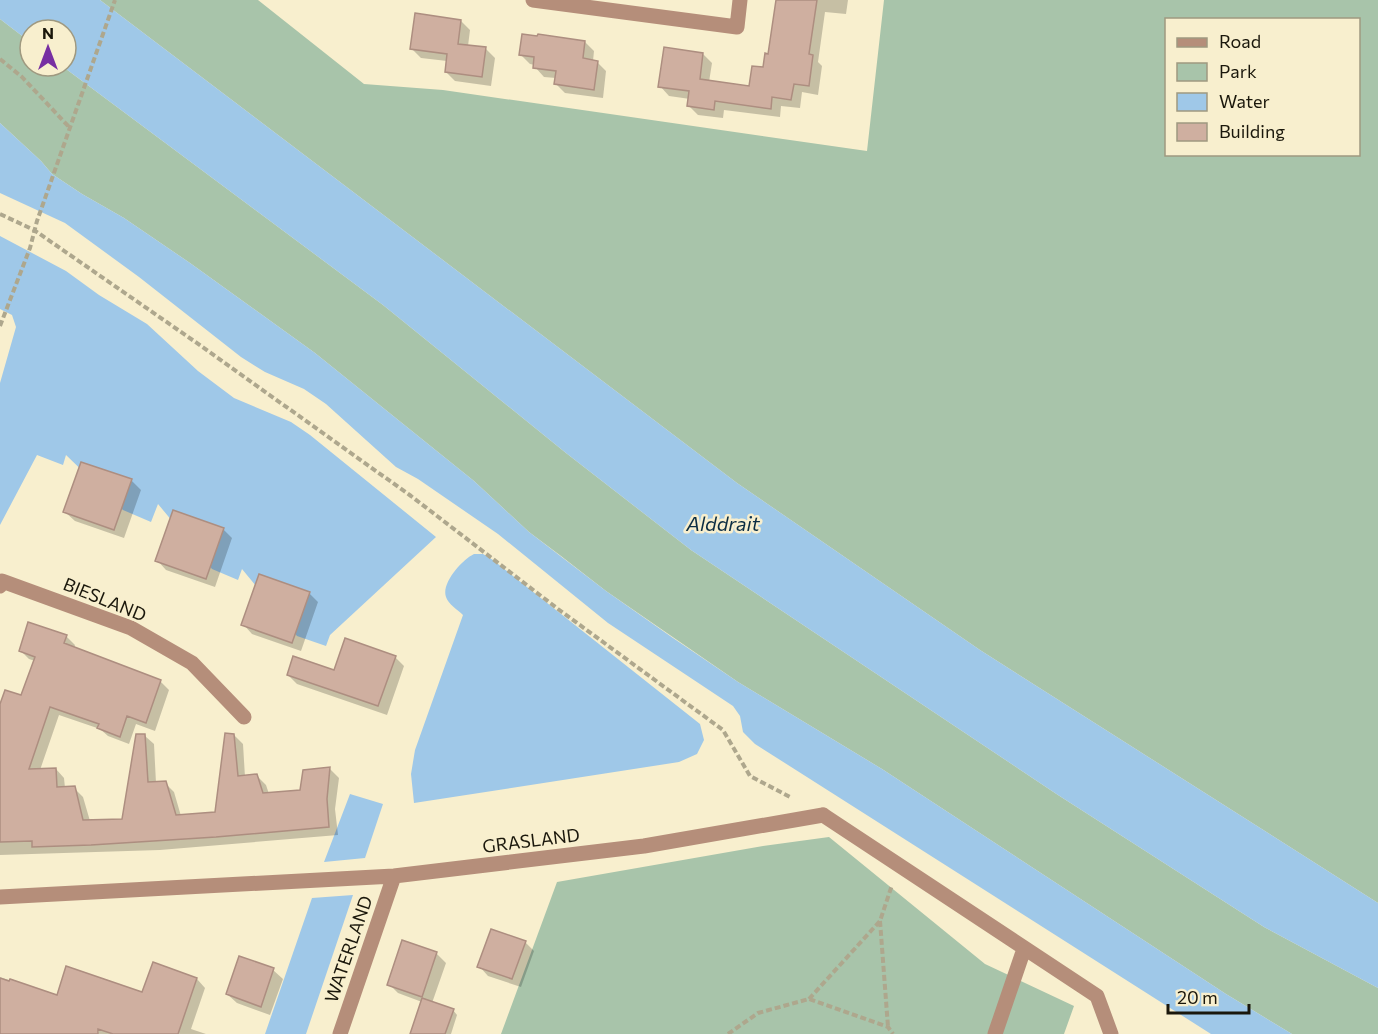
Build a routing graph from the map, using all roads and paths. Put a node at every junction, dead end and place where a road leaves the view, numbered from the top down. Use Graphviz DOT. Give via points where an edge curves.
graph roads {
  1 [pos="115,0"];
  2 [pos="533,0"];
  3 [pos="740,0"];
  4 [pos="0,59"];
  5 [pos="70,128"];
  6 [pos="0,214"];
  7 [pos="34,230"];
  8 [pos="0,326"];
  9 [pos="0,586"];
  10 [pos="243,717"];
  11 [pos="824,815"];
  12 [pos="898,865"];
  13 [pos="388,876"];
  14 [pos="0,897"];
  15 [pos="880,921"];
  16 [pos="1024,949"];
  17 [pos="809,999"];
  18 [pos="888,1027"];
  19 [pos="340,1034"];
  20 [pos="728,1034"];
  21 [pos="893,1034"];
  22 [pos="995,1034"];
  23 [pos="1111,1034"];
  1 -- 5 [label="path"];
  2 -- 3 [label="street" via="737,27"];
  4 -- 5 [label="path"];
  5 -- 7 [label="path"];
  6 -- 7 [label="path"];
  7 -- 8 [label="path"];
  7 -- 11 [label="path" via="401,490 723,730 750,776"];
  9 -- 10 [label="street, BIESLAND" via="2,581 131,628 192,663"];
  11 -- 12 [label="street"];
  11 -- 13 [label="street, GRASLAND" via="645,846"];
  12 -- 15 [label="path"];
  12 -- 16 [label="street"];
  13 -- 14 [label="street, GRASLAND"];
  13 -- 19 [label="street, WATERLAND"];
  15 -- 17 [label="path"];
  15 -- 18 [label="path"];
  16 -- 22 [label="street"];
  16 -- 23 [label="street" via="1097,996"];
  17 -- 18 [label="path"];
  17 -- 20 [label="path" via="758,1013"];
  18 -- 21 [label="path"];
}
